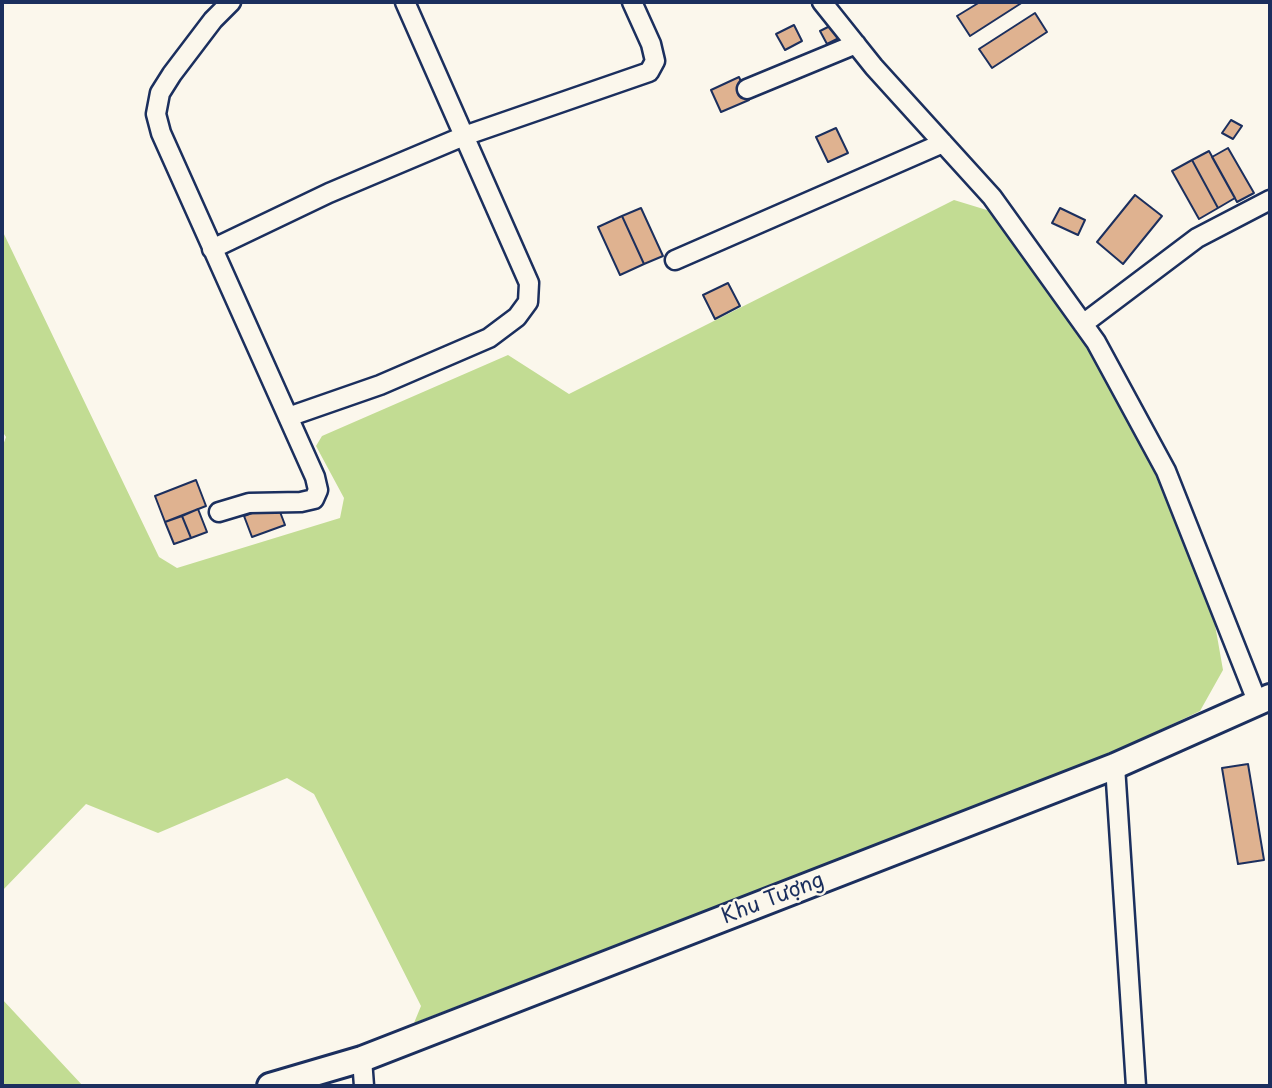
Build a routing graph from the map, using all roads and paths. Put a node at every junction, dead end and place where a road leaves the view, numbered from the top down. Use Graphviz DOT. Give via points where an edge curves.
graph roads {
  1 [pos="231,2"];
  2 [pos="405,2"];
  3 [pos="632,2"];
  4 [pos="822,2"];
  5 [pos="856,44"];
  6 [pos="747,89"];
  7 [pos="464,136"];
  8 [pos="943,143"];
  9 [pos="1270,200"];
  10 [pos="212,249"];
  11 [pos="675,260"];
  12 [pos="1083,324"];
  13 [pos="288,417"];
  14 [pos="219,512"];
  15 [pos="1264,699"];
  16 [pos="1115,766"];
  17 [pos="362,1059"];
  18 [pos="270,1086"];
  19 [pos="364,1086"];
  20 [pos="1136,1086"];
  1 -- 10 [label="street" via="172,74 160,93 156,114"];
  2 -- 7 [label="street"];
  3 -- 7 [label="street" via="655,61 649,72"];
  4 -- 5 [label="street"];
  5 -- 6 [label="street"];
  5 -- 8 [label="street"];
  7 -- 10 [label="street"];
  7 -- 13 [label="street" via="529,283 528,302 517,317 470,348"];
  8 -- 11 [label="street"];
  8 -- 12 [label="street" via="992,197"];
  9 -- 12 [label="street" via="1198,238"];
  10 -- 13 [label="street"];
  12 -- 15 [label="street" via="1167,471"];
  13 -- 14 [label="street" via="315,477 318,490 314,499 249,503"];
  15 -- 16 [label="street, Khu Tượng"];
  16 -- 17 [label="street, Khu Tượng"];
  16 -- 20 [label="street"];
  17 -- 18 [label="street, Khu Tượng"];
  17 -- 19 [label="street"];
}
